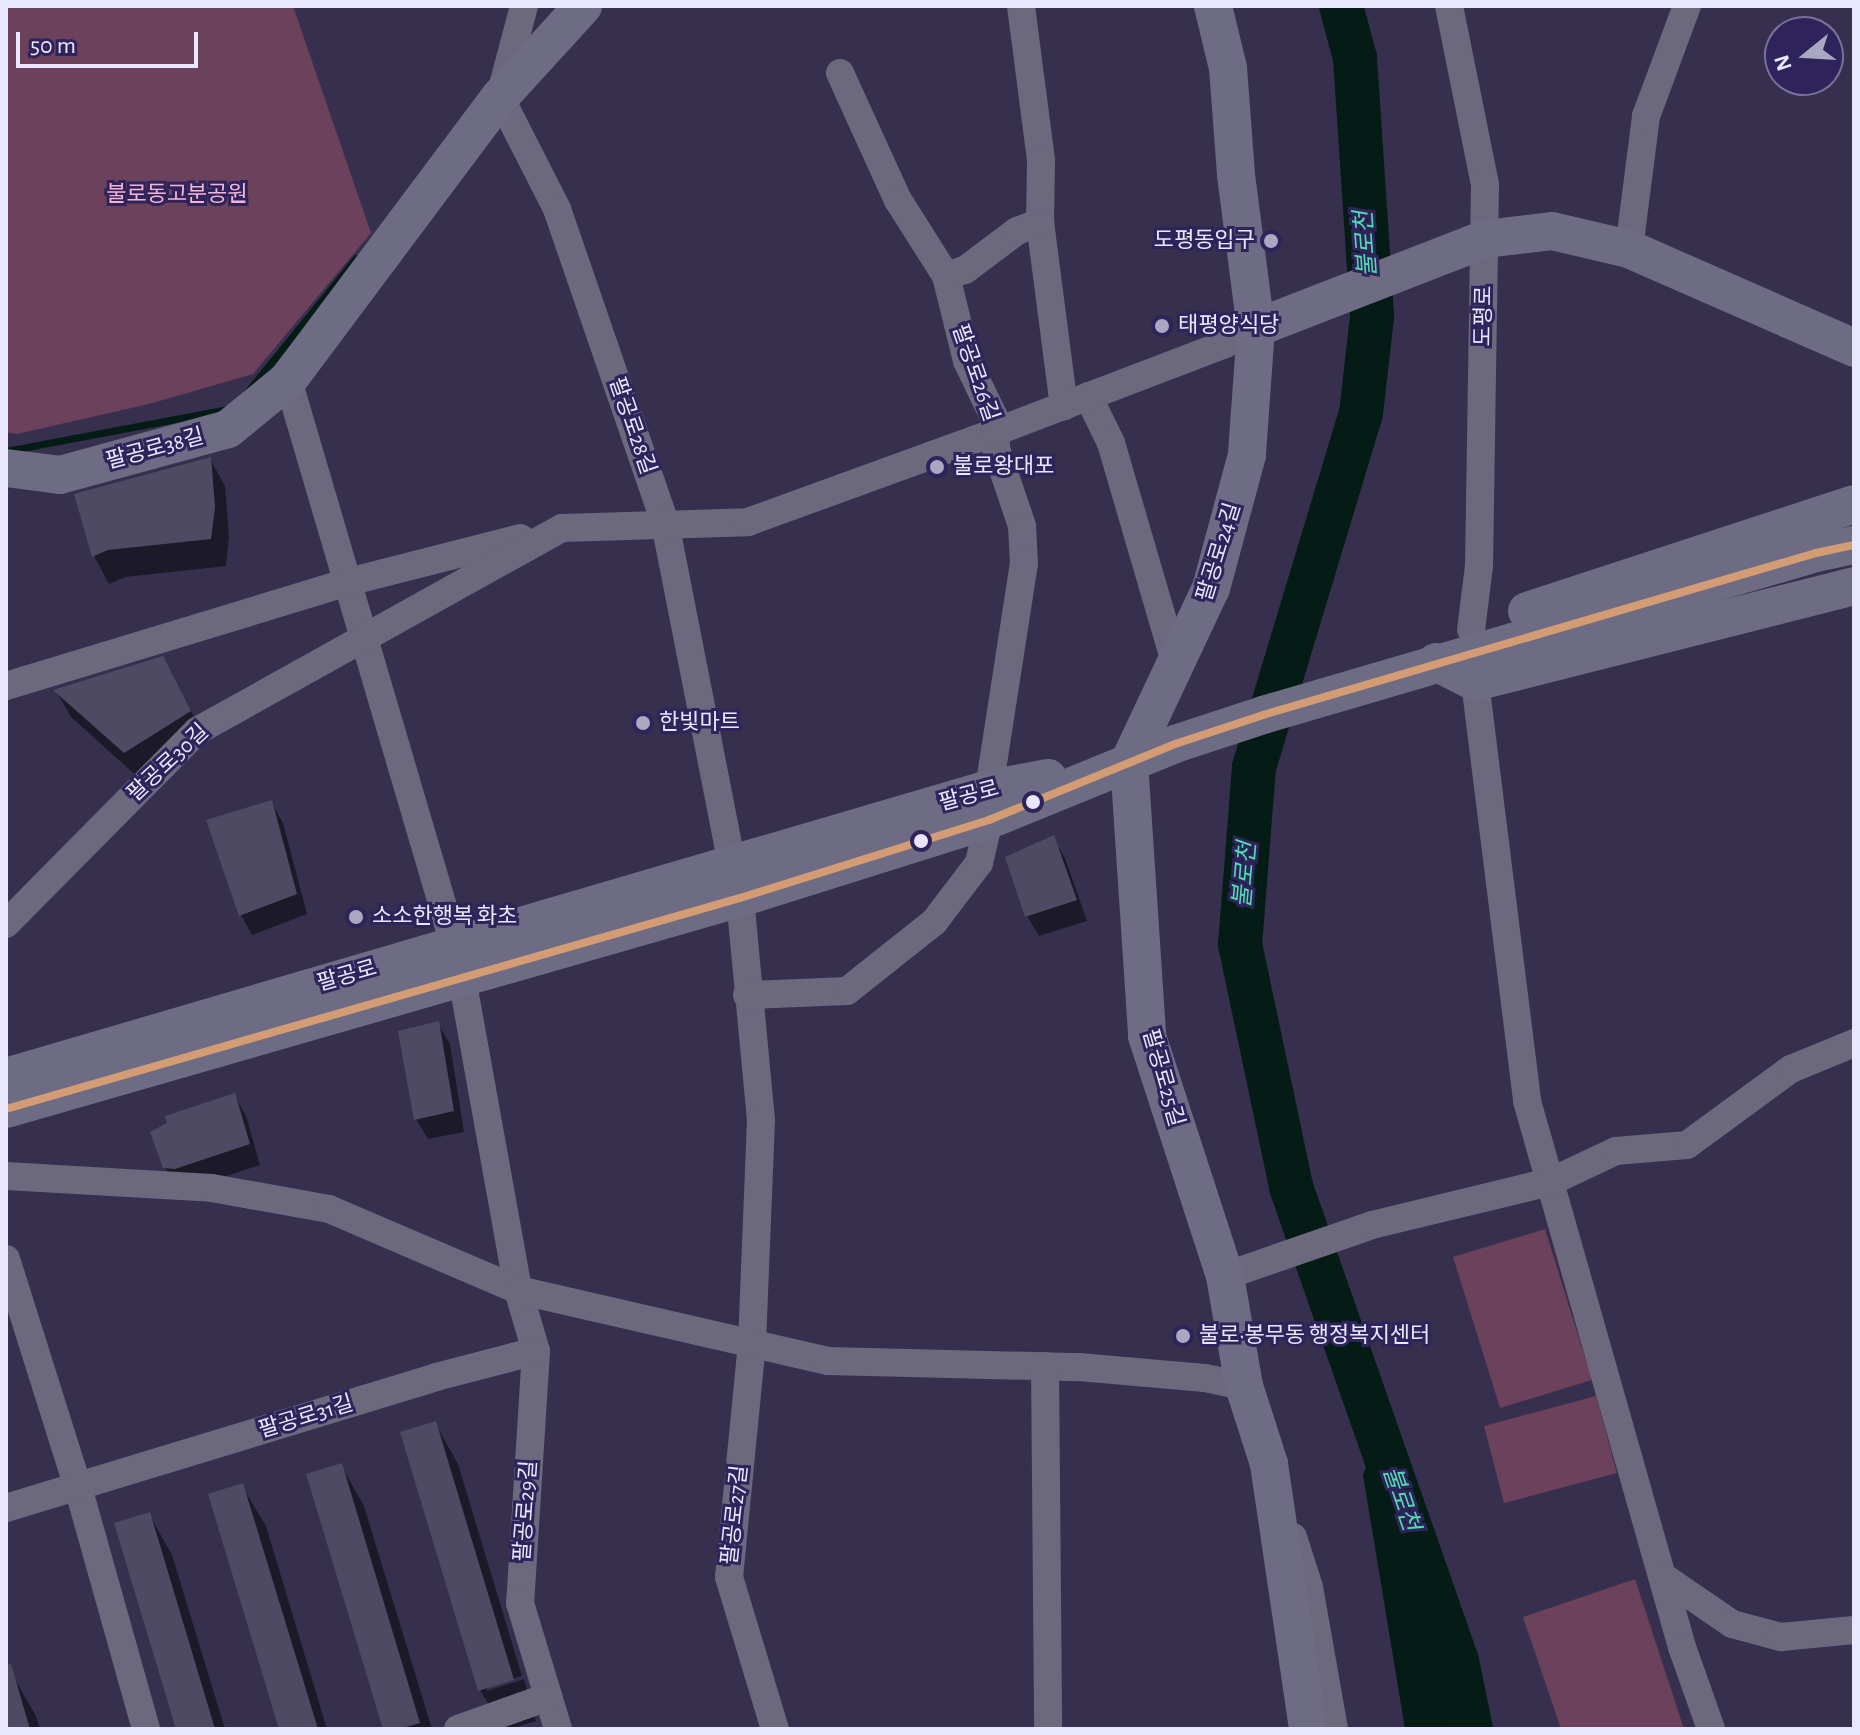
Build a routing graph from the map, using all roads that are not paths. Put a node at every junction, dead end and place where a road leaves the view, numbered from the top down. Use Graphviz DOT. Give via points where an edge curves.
graph roads {
  1 [pos="524,6"];
  2 [pos="583,6"];
  3 [pos="1021,6"];
  4 [pos="1213,6"];
  5 [pos="1449,6"];
  6 [pos="1687,6"];
  7 [pos="840,73"];
  8 [pos="500,97"];
  9 [pos="1040,222"];
  10 [pos="1485,239"];
  11 [pos="1629,249"];
  12 [pos="946,276"];
  13 [pos="1265,324"];
  14 [pos="1854,348"];
  15 [pos="288,380"];
  16 [pos="1076,401"];
  17 [pos="995,432"];
  18 [pos="6,468"];
  19 [pos="1854,504"];
  20 [pos="665,523"];
  21 [pos="562,528"];
  22 [pos="1854,545"];
  23 [pos="348,582"];
  24 [pos="1854,586"];
  25 [pos="1471,630"];
  26 [pos="365,635"];
  27 [pos="1436,662"];
  28 [pos="1176,665"];
  29 [pos="1475,682"];
  30 [pos="6,686"];
  31 [pos="1129,762"];
  32 [pos="989,805"];
  33 [pos="736,881"];
  34 [pos="6,924"];
  35 [pos="458,961"];
  36 [pos="747,995"];
  37 [pos="1854,1043"];
  38 [pos="6,1077"];
  39 [pos="6,1109"];
  40 [pos="6,1176"];
  41 [pos="1550,1182"];
  42 [pos="6,1259"];
  43 [pos="1237,1272"];
  44 [pos="518,1290"];
  45 [pos="752,1343"];
  46 [pos="536,1351"];
  47 [pos="1045,1366"];
  48 [pos="1244,1386"];
  49 [pos="1269,1464"];
  50 [pos="78,1487"];
  51 [pos="6,1508"];
  52 [pos="1662,1576"];
  53 [pos="1854,1630"];
  54 [pos="548,1697"];
  55 [pos="146,1729"];
  56 [pos="458,1729"];
  57 [pos="558,1729"];
  58 [pos="775,1729"];
  59 [pos="1048,1729"];
  60 [pos="1308,1729"];
  61 [pos="1334,1729"];
  62 [pos="1711,1729"];
  1 -- 8 [label="street"];
  2 -- 8 [label="main road, 팔공로38길"];
  3 -- 9 [label="street" via="1041,161"];
  4 -- 13 [label="main road, 팔공로24길" via="1228,68 1236,175"];
  5 -- 10 [label="street, 도평로" via="1485,185"];
  6 -- 11 [label="street" via="1646,116"];
  7 -- 12 [label="street, 팔공로26길" via="898,200"];
  8 -- 15 [label="main road, 팔공로38길"];
  8 -- 20 [label="street, 팔공로28길" via="557,209"];
  9 -- 12 [label="street" via="1017,231 965,270"];
  9 -- 16 [label="street"];
  10 -- 11 [label="main road" via="1552,231"];
  10 -- 13 [label="main road"];
  10 -- 25 [label="street, 도평로" via="1479,566"];
  11 -- 14 [label="main road"];
  12 -- 17 [label="street, 팔공로26길" via="967,361 994,417"];
  13 -- 16 [label="street"];
  13 -- 28 [label="main road, 팔공로24길" via="1247,455 1211,588"];
  15 -- 18 [label="main road, 팔공로38길" via="228,429 60,475"];
  15 -- 23 [label="street"];
  16 -- 17 [label="street"];
  16 -- 28 [label="street" via="1111,443"];
  17 -- 20 [label="street, 팔공로30길" via="748,522"];
  17 -- 32 [label="street, 팔공로26길" via="1024,545"];
  19 -- 25 [label="main road"];
  20 -- 21 [label="street, 팔공로30길"];
  20 -- 33 [label="street, 팔공로28길"];
  21 -- 23 [label="street, 팔공로30길"];
  21 -- 26 [label="street, 팔공로30길"];
  22 -- 27 [label="main road"];
  23 -- 26 [label="street"];
  23 -- 30 [label="street, 팔공로30길"];
  24 -- 29 [label="main road"];
  25 -- 27 [label="main road"];
  26 -- 34 [label="street, 팔공로30길" via="197,731"];
  26 -- 35 [label="street"];
  27 -- 29 [label="main road"];
  27 -- 31 [label="main road, 팔공로"];
  28 -- 31 [label="main road, 팔공로24길"];
  29 -- 41 [label="street" via="1527,1101"];
  31 -- 32 [label="main road, 팔공로"];
  31 -- 43 [label="main road, 팔공로25길" via="1147,1036"];
  32 -- 33 [label="main road, 팔공로"];
  32 -- 36 [label="street, 팔공로26길" via="979,863 934,922 847,991"];
  33 -- 35 [label="main road, 팔공로"];
  33 -- 36 [label="street, 팔공로27길"];
  35 -- 38 [label="main road, 팔공로"];
  35 -- 39 [label="main road, 팔공로"];
  35 -- 44 [label="street, 팔공로29길"];
  36 -- 45 [label="street, 팔공로27길" via="761,1120"];
  37 -- 41 [label="street" via="1791,1069 1687,1145 1616,1151"];
  40 -- 44 [label="street" via="212,1188 329,1209"];
  41 -- 43 [label="street" via="1372,1225"];
  41 -- 52 [label="street"];
  42 -- 50 [label="street"];
  43 -- 48 [label="main road, 팔공로25길"];
  44 -- 45 [label="street"];
  44 -- 46 [label="street, 팔공로29길"];
  45 -- 47 [label="street" via="828,1361"];
  45 -- 58 [label="street, 팔공로27길" via="729,1577"];
  46 -- 50 [label="street, 팔공로31길"];
  46 -- 54 [label="street, 팔공로29길" via="520,1603"];
  47 -- 48 [label="street" via="1205,1378"];
  47 -- 59 [label="street"];
  48 -- 49 [label="main road, 팔공로25길"];
  49 -- 60 [label="main road, 팔공로25길"];
  49 -- 61 [label="street" via="1309,1587"];
  50 -- 51 [label="street, 팔공로31길"];
  50 -- 55 [label="street"];
  52 -- 53 [label="street" via="1732,1624 1781,1637"];
  52 -- 62 [label="street"];
  54 -- 56 [label="street"];
  54 -- 57 [label="street, 팔공로29길"];
}
